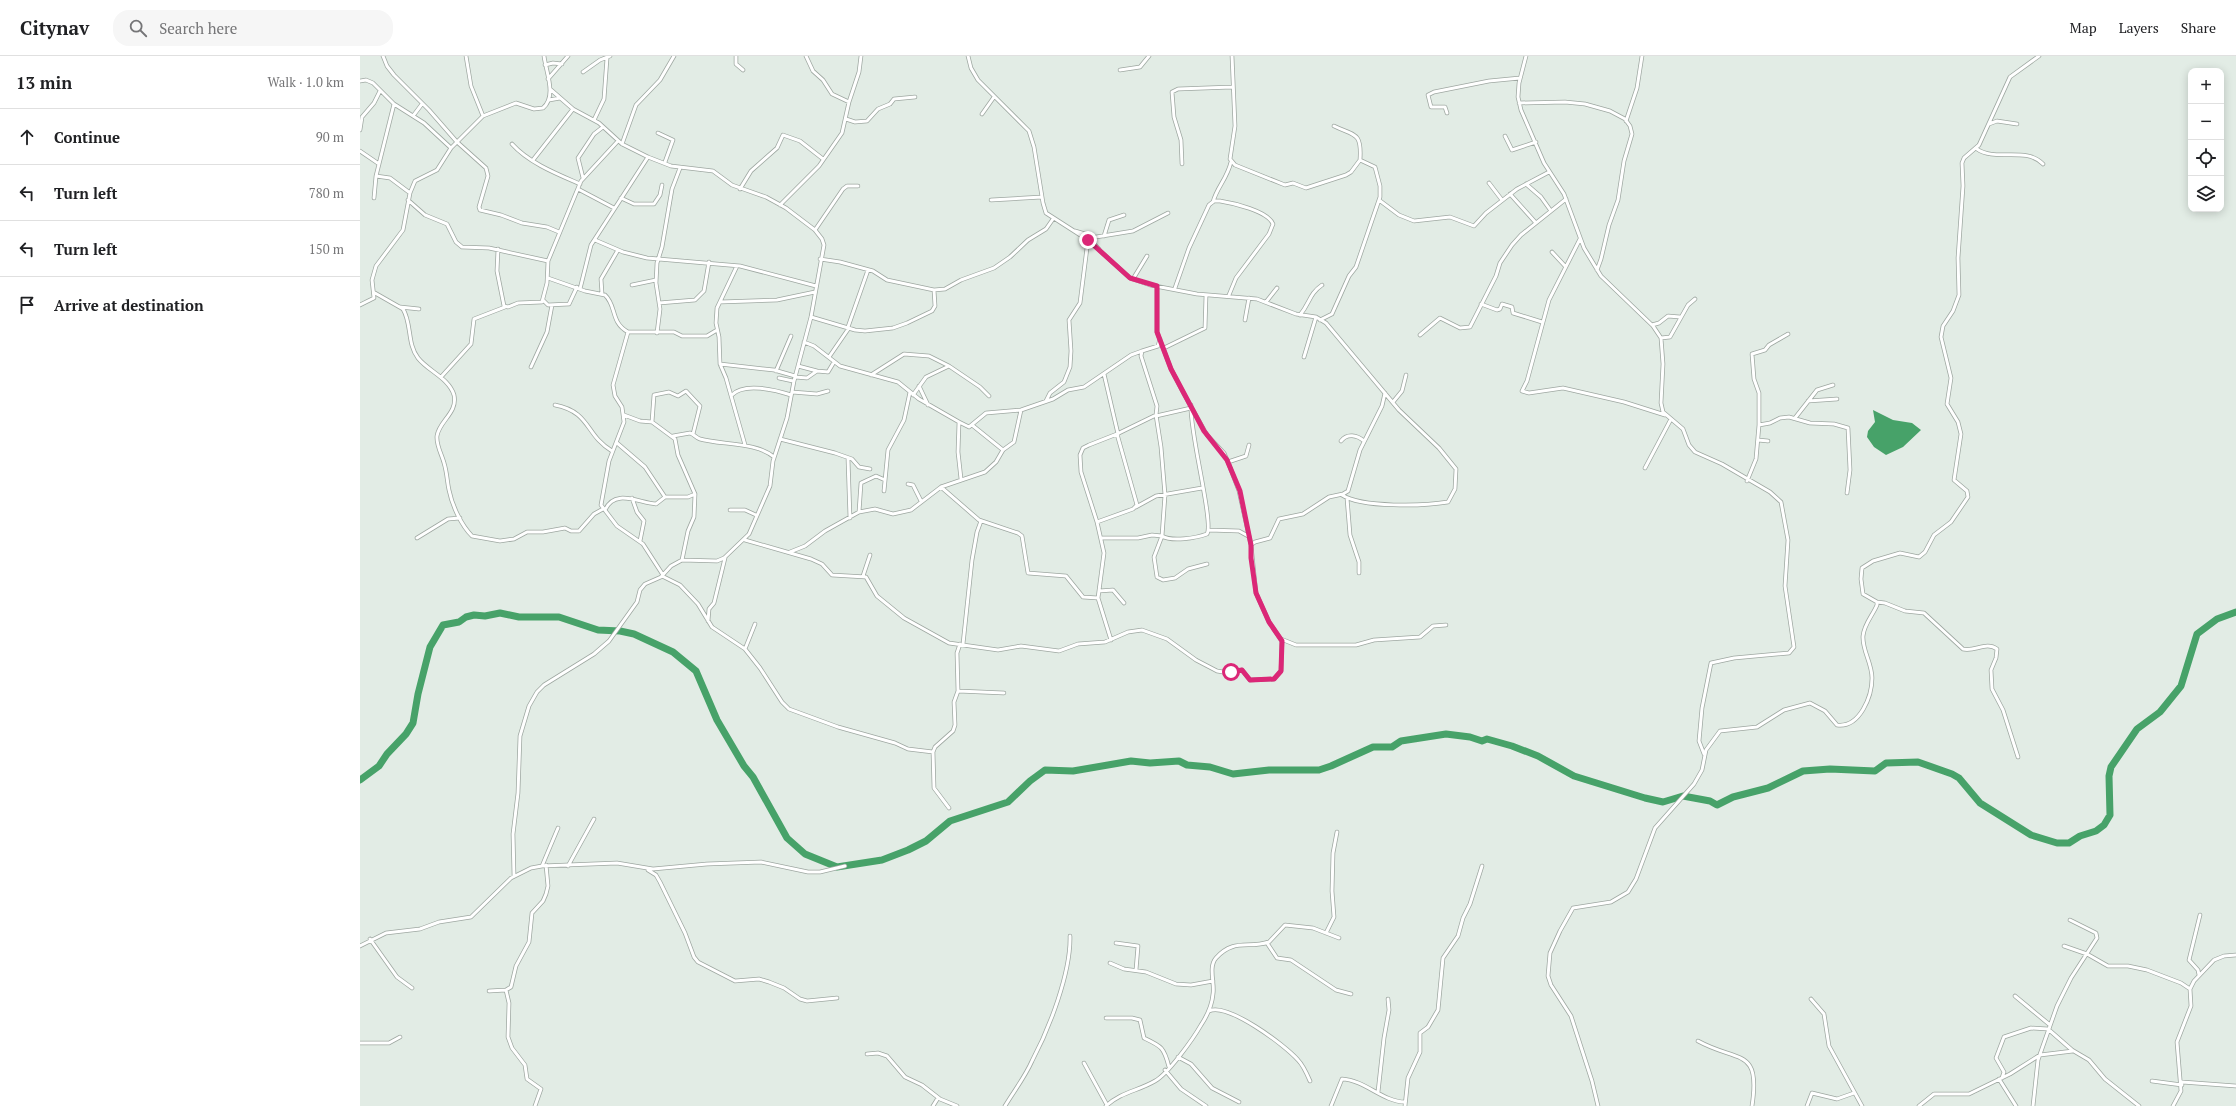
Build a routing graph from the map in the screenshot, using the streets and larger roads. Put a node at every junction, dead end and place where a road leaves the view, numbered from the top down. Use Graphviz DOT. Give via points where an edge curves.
graph roads {
  1 [pos="383,56"];
  2 [pos="466,56"];
  3 [pos="544,56"];
  4 [pos="568,56"];
  5 [pos="674,56"];
  6 [pos="736,56"];
  7 [pos="806,56"];
  8 [pos="861,56"];
  9 [pos="968,56"];
  10 [pos="1149,56"];
  11 [pos="1232,56"];
  12 [pos="1526,56"];
  13 [pos="1642,56"];
  14 [pos="2040,56"];
  15 [pos="608,57"];
  16 [pos="562,64"];
  17 [pos="545,65"];
  18 [pos="743,70"];
  19 [pos="1120,70"];
  20 [pos="583,72"];
  21 [pos="1520,78"];
  22 [pos="548,79"];
  23 [pos="360,81"];
  24 [pos="1232,87"];
  25 [pos="550,89"];
  26 [pos="380,91"];
  27 [pos="914,97"];
  28 [pos="994,97"];
  29 [pos="562,99"];
  30 [pos="549,100"];
  31 [pos="849,102"];
  32 [pos="1519,103"];
  33 [pos="394,104"];
  34 [pos="422,104"];
  35 [pos="573,109"];
  36 [pos="1447,113"];
  37 [pos="982,114"];
  38 [pos="413,116"];
  39 [pos="483,116"];
  40 [pos="846,119"];
  41 [pos="594,120"];
  42 [pos="1626,121"];
  43 [pos="1989,124"];
  44 [pos="2016,124"];
  45 [pos="1334,126"];
  46 [pos="603,127"];
  47 [pos="360,130"];
  48 [pos="658,133"];
  49 [pos="1505,136"];
  50 [pos="457,142"];
  51 [pos="618,142"];
  52 [pos="1536,142"];
  53 [pos="512,144"];
  54 [pos="622,144"];
  55 [pos="451,148"];
  56 [pos="1977,149"];
  57 [pos="360,151"];
  58 [pos="648,157"];
  59 [pos="823,159"];
  60 [pos="533,160"];
  61 [pos="1360,160"];
  62 [pos="665,162"];
  63 [pos="1231,162"];
  64 [pos="379,164"];
  65 [pos="1182,164"];
  66 [pos="2043,164"];
  67 [pos="680,168"];
  68 [pos="1549,172"];
  69 [pos="376,176"];
  70 [pos="583,178"];
  71 [pos="1489,183"];
  72 [pos="580,184"];
  73 [pos="1526,184"];
  74 [pos="662,185"];
  75 [pos="858,186"];
  76 [pos="740,188"];
  77 [pos="578,190"];
  78 [pos="410,193"];
  79 [pos="1510,194"];
  80 [pos="1042,197"];
  81 [pos="374,198"];
  82 [pos="621,198"];
  83 [pos="1566,199"];
  84 [pos="408,200"];
  85 [pos="991,200"];
  86 [pos="1379,200"];
  87 [pos="1502,200"];
  88 [pos="1212,202"];
  89 [pos="780,205"];
  90 [pos="614,208"];
  91 [pos="1551,211"];
  92 [pos="1168,213"];
  93 [pos="1124,215"];
  94 [pos="1053,219"];
  95 [pos="1536,223"];
  96 [pos="815,230"];
  97 [pos="559,232"];
  98 [pos="1104,236"];
  99 [pos="1089,239"];
  100 [pos="1580,239"];
  101 [pos="595,240"];
  102 [pos="498,249"];
  103 [pos="618,250"];
  104 [pos="1552,252"];
  105 [pos="1147,256"];
  106 [pos="820,259"];
  107 [pos="658,260"];
  108 [pos="548,261"];
  109 [pos="709,262"];
  110 [pos="737,266"];
  111 [pos="1565,266"];
  112 [pos="868,270"];
  113 [pos="1597,270"];
  114 [pos="548,278"];
  115 [pos="1133,279"];
  116 [pos="656,280"];
  117 [pos="632,285"];
  118 [pos="1322,285"];
  119 [pos="816,286"];
  120 [pos="1157,286"];
  121 [pos="578,288"];
  122 [pos="1175,288"];
  123 [pos="1277,288"];
  124 [pos="934,290"];
  125 [pos="815,292"];
  126 [pos="375,293"];
  127 [pos="602,294"];
  128 [pos="1206,295"];
  129 [pos="1229,295"];
  130 [pos="1249,298"];
  131 [pos="1695,299"];
  132 [pos="543,300"];
  133 [pos="720,302"];
  134 [pos="1266,302"];
  135 [pos="660,303"];
  136 [pos="1481,304"];
  137 [pos="360,305"];
  138 [pos="552,305"];
  139 [pos="400,307"];
  140 [pos="505,307"];
  141 [pos="419,309"];
  142 [pos="1300,315"];
  143 [pos="811,317"];
  144 [pos="1316,317"];
  145 [pos="1680,317"];
  146 [pos="1245,320"];
  147 [pos="1320,320"];
  148 [pos="1542,322"];
  149 [pos="1652,325"];
  150 [pos="848,327"];
  151 [pos="717,330"];
  152 [pos="628,332"];
  153 [pos="657,332"];
  154 [pos="1788,334"];
  155 [pos="1420,335"];
  156 [pos="791,336"];
  157 [pos="1661,338"];
  158 [pos="1160,339"];
  159 [pos="804,342"];
  160 [pos="1164,348"];
  161 [pos="1142,351"];
  162 [pos="829,357"];
  163 [pos="1304,357"];
  164 [pos="834,362"];
  165 [pos="720,364"];
  166 [pos="798,366"];
  167 [pos="949,366"];
  168 [pos="531,367"];
  169 [pos="776,371"];
  170 [pos="817,372"];
  171 [pos="1104,374"];
  172 [pos="871,375"];
  173 [pos="1406,375"];
  174 [pos="441,377"];
  175 [pos="779,378"];
  176 [pos="794,378"];
  177 [pos="1834,385"];
  178 [pos="919,386"];
  179 [pos="828,391"];
  180 [pos="792,393"];
  181 [pos="911,393"];
  182 [pos="1385,393"];
  183 [pos="732,395"];
  184 [pos="989,396"];
  185 [pos="1837,399"];
  186 [pos="1046,401"];
  187 [pos="1808,401"];
  188 [pos="1393,402"];
  189 [pos="555,405"];
  190 [pos="928,405"];
  191 [pos="1191,406"];
  192 [pos="1021,410"];
  193 [pos="624,415"];
  194 [pos="1156,415"];
  195 [pos="1665,415"];
  196 [pos="1795,418"];
  197 [pos="1671,419"];
  198 [pos="652,422"];
  199 [pos="959,422"];
  200 [pos="972,425"];
  201 [pos="1759,425"];
  202 [pos="966,426"];
  203 [pos="960,431"];
  204 [pos="693,434"];
  205 [pos="1118,434"];
  206 [pos="673,436"];
  207 [pos="780,439"];
  208 [pos="1758,440"];
  209 [pos="1341,441"];
  210 [pos="1364,441"];
  211 [pos="1768,441"];
  212 [pos="617,443"];
  213 [pos="1249,445"];
  214 [pos="745,446"];
  215 [pos="1003,450"];
  216 [pos="612,451"];
  217 [pos="774,457"];
  218 [pos="848,459"];
  219 [pos="1228,462"];
  220 [pos="1645,468"];
  221 [pos="870,469"];
  222 [pos="961,479"];
  223 [pos="885,480"];
  224 [pos="1747,480"];
  225 [pos="908,484"];
  226 [pos="942,487"];
  227 [pos="1202,488"];
  228 [pos="884,491"];
  229 [pos="1848,493"];
  230 [pos="694,494"];
  231 [pos="1165,495"];
  232 [pos="1342,495"];
  233 [pos="665,497"];
  234 [pos="632,498"];
  235 [pos="1347,498"];
  236 [pos="921,501"];
  237 [pos="1136,507"];
  238 [pos="604,510"];
  239 [pos="730,510"];
  240 [pos="859,512"];
  241 [pos="756,516"];
  242 [pos="460,518"];
  243 [pos="850,518"];
  244 [pos="981,521"];
  245 [pos="1097,522"];
  246 [pos="1209,530"];
  247 [pos="1162,536"];
  248 [pos="1248,536"];
  249 [pos="417,538"];
  250 [pos="1101,538"];
  251 [pos="745,540"];
  252 [pos="640,541"];
  253 [pos="1251,545"];
  254 [pos="788,552"];
  255 [pos="870,556"];
  256 [pos="725,558"];
  257 [pos="682,560"];
  258 [pos="1207,564"];
  259 [pos="1359,573"];
  260 [pos="662,576"];
  261 [pos="863,576"];
  262 [pos="1099,591"];
  263 [pos="1098,598"];
  264 [pos="1877,602"];
  265 [pos="1124,603"];
  266 [pos="708,622"];
  267 [pos="755,624"];
  268 [pos="1446,625"];
  269 [pos="1281,639"];
  270 [pos="1111,640"];
  271 [pos="962,644"];
  272 [pos="745,649"];
  273 [pos="958,691"];
  274 [pos="1004,693"];
  275 [pos="933,752"];
  276 [pos="1704,754"];
  277 [pos="2018,757"];
  278 [pos="949,808"];
  279 [pos="594,819"];
  280 [pos="558,828"];
  281 [pos="1337,832"];
  282 [pos="544,866"];
  283 [pos="568,866"];
  284 [pos="845,866"];
  285 [pos="1482,866"];
  286 [pos="643,868"];
  287 [pos="514,876"];
  288 [pos="2200,915"];
  289 [pos="2070,920"];
  290 [pos="1326,933"];
  291 [pos="1070,936"];
  292 [pos="1339,938"];
  293 [pos="370,939"];
  294 [pos="1116,943"];
  295 [pos="1267,943"];
  296 [pos="360,946"];
  297 [pos="2064,946"];
  298 [pos="2087,954"];
  299 [pos="2236,956"];
  300 [pos="1110,964"];
  301 [pos="1136,970"];
  302 [pos="2199,975"];
  303 [pos="1213,981"];
  304 [pos="412,988"];
  305 [pos="506,990"];
  306 [pos="2190,990"];
  307 [pos="489,991"];
  308 [pos="1351,994"];
  309 [pos="2015,996"];
  310 [pos="837,998"];
  311 [pos="1388,999"];
  312 [pos="1811,999"];
  313 [pos="1209,1011"];
  314 [pos="1106,1018"];
  315 [pos="2050,1025"];
  316 [pos="2048,1029"];
  317 [pos="400,1037"];
  318 [pos="1698,1041"];
  319 [pos="360,1043"];
  320 [pos="2073,1051"];
  321 [pos="867,1054"];
  322 [pos="2040,1055"];
  323 [pos="1178,1057"];
  324 [pos="1084,1063"];
  325 [pos="1169,1067"];
  326 [pos="1166,1070"];
  327 [pos="2001,1079"];
  328 [pos="1310,1081"];
  329 [pos="2152,1081"];
  330 [pos="2182,1084"];
  331 [pos="2236,1086"];
  332 [pos="1378,1092"];
  333 [pos="1854,1093"];
  334 [pos="938,1098"];
  335 [pos="1240,1102"];
  336 [pos="1405,1104"];
  337 [pos="1107,1105"];
  338 [pos="535,1106"];
  339 [pos="933,1106"];
  340 [pos="957,1106"];
  341 [pos="1005,1106"];
  342 [pos="1206,1106"];
  343 [pos="1331,1106"];
  344 [pos="1598,1106"];
  345 [pos="1752,1106"];
  346 [pos="1806,1106"];
  347 [pos="1862,1106"];
  348 [pos="1919,1106"];
  349 [pos="2016,1106"];
  350 [pos="2033,1106"];
  351 [pos="2139,1106"];
  352 [pos="2173,1106"];
  1 -- 34 [label="street" via="390,70"];
  2 -- 39 [label="street" via="470,86"];
  3 -- 17 [label="street"];
  4 -- 16 [label="street"];
  5 -- 54 [label="street" via="660,80 636,105"];
  6 -- 18 [label="street" via="736,63"];
  7 -- 31 [label="street" via="813,70 826,83 832,94"];
  8 -- 31 [label="street" via="859,72"];
  9 -- 28 [label="street" via="976,77"];
  10 -- 19 [label="street" via="1140,67"];
  11 -- 24 [label="street"];
  12 -- 21 [label="street"];
  13 -- 42 [label="street" via="1637,88"];
  14 -- 43 [label="street" via="2010,77"];
  15 -- 20 [label="street"];
  15 -- 41 [label="street" via="604,99"];
  16 -- 17 [label="street"];
  16 -- 22 [label="street"];
  17 -- 22 [label="street"];
  21 -- 32 [label="street"];
  21 -- 36 [label="street" via="1482,82 1434,92 1428,96 1431,107 1445,107"];
  22 -- 25 [label="street"];
  23 -- 26 [label="street" via="369,81"];
  24 -- 63 [label="street" via="1235,126"];
  24 -- 65 [label="street" via="1178,89 1172,92 1174,117 1181,140"];
  25 -- 29 [label="street"];
  25 -- 30 [label="street"];
  26 -- 33 [label="street"];
  26 -- 47 [label="street" via="374,103 362,116"];
  27 -- 40 [label="street" via="894,99 890,104 878,109 867,121 854,122"];
  28 -- 37 [label="street"];
  28 -- 80 [label="street" via="1029,131"];
  29 -- 30 [label="street"];
  29 -- 35 [label="street"];
  30 -- 39 [label="street" via="543,108 534,109 516,102"];
  31 -- 40 [label="street"];
  32 -- 42 [label="street" via="1585,104 1604,109"];
  32 -- 52 [label="street"];
  33 -- 38 [label="street"];
  33 -- 64 [label="street"];
  34 -- 38 [label="street"];
  34 -- 50 [label="street"];
  35 -- 41 [label="street"];
  35 -- 60 [label="street"];
  38 -- 55 [label="street"];
  39 -- 50 [label="street"];
  40 -- 59 [label="street" via="839,138"];
  41 -- 46 [label="street"];
  42 -- 113 [label="street" via="1632,134 1624,161 1618,200"];
  43 -- 44 [label="street"];
  43 -- 56 [label="street"];
  45 -- 61 [label="street" via="1357,136"];
  46 -- 51 [label="street"];
  46 -- 70 [label="street" via="594,134 578,158"];
  48 -- 62 [label="street" via="673,140"];
  49 -- 52 [label="street" via="1512,150"];
  50 -- 55 [label="street"];
  50 -- 97 [label="street" via="477,158 488,173 480,210"];
  51 -- 54 [label="street"];
  51 -- 70 [label="street"];
  52 -- 68 [label="street"];
  53 -- 60 [label="street"];
  54 -- 58 [label="street"];
  55 -- 78 [label="street" via="437,170 415,181"];
  56 -- 66 [label="street" via="1985,154 2022,155"];
  56 -- 264 [label="street" via="1964,158 1962,163 1959,295 1940,337 1951,378 1947,404 1958,422 1960,434 1954,480 1968,495 1951,522 1934,535 1922,555 1916,557 1900,553 1864,566 1860,573 1861,589 1865,596"];
  57 -- 64 [label="street"];
  58 -- 62 [label="street"];
  58 -- 82 [label="street"];
  59 -- 76 [label="street" via="800,141 783,135 777,148 751,171"];
  59 -- 89 [label="street"];
  60 -- 72 [label="street"];
  61 -- 63 [label="street" via="1346,175 1306,188 1293,183 1285,185"];
  61 -- 86 [label="street" via="1375,167 1380,186"];
  62 -- 67 [label="street"];
  63 -- 88 [label="street" via="1225,180 1216,191"];
  64 -- 69 [label="street"];
  67 -- 76 [label="street" via="713,171"];
  67 -- 107 [label="street" via="672,189"];
  68 -- 73 [label="street"];
  68 -- 83 [label="street"];
  69 -- 78 [label="street" via="390,178"];
  69 -- 81 [label="street"];
  70 -- 72 [label="street"];
  71 -- 87 [label="street"];
  72 -- 77 [label="street"];
  73 -- 79 [label="street"];
  73 -- 91 [label="street" via="1541,197"];
  74 -- 82 [label="street" via="660,195 654,204 634,204"];
  75 -- 96 [label="street" via="847,186 842,189"];
  76 -- 89 [label="street"];
  77 -- 90 [label="street"];
  77 -- 97 [label="street"];
  78 -- 84 [label="street"];
  79 -- 87 [label="street"];
  79 -- 95 [label="street"];
  80 -- 85 [label="street"];
  80 -- 94 [label="street" via="1046,213"];
  82 -- 90 [label="street"];
  83 -- 91 [label="street"];
  83 -- 100 [label="street"];
  84 -- 102 [label="street" via="425,216 446,224 459,246"];
  84 -- 126 [label="street" via="403,230 376,266 372,280"];
  86 -- 87 [label="street" via="1399,215 1414,221 1450,217 1474,226"];
  86 -- 147 [label="street" via="1358,262 1340,299 1330,316"];
  88 -- 122 [label="street" via="1189,248"];
  88 -- 129 [label="street" via="1224,201 1252,210 1269,218 1273,224 1269,234 1236,278"];
  89 -- 96 [label="street"];
  90 -- 101 [label="street"];
  91 -- 95 [label="street"];
  92 -- 98 [label="street" via="1138,229"];
  93 -- 98 [label="street" via="1108,222"];
  94 -- 99 [label="street"];
  94 -- 124 [label="street" via="1046,229 994,268 961,280 948,288"];
  95 -- 136 [label="street" via="1519,237 1505,254"];
  96 -- 106 [label="street" via="824,245"];
  97 -- 108 [label="street"];
  98 -- 99 [label="street"];
  99 -- 115 [label="street"];
  99 -- 186 [label="street" via="1080,303 1069,320 1070,367 1064,382 1050,393"];
  100 -- 111 [label="street"];
  100 -- 113 [label="street"];
  101 -- 103 [label="street"];
  101 -- 121 [label="street" via="586,258"];
  102 -- 108 [label="street"];
  102 -- 140 [label="street" via="496,271"];
  103 -- 107 [label="street"];
  103 -- 127 [label="street" via="601,279"];
  104 -- 111 [label="street"];
  105 -- 115 [label="street"];
  106 -- 112 [label="street"];
  106 -- 119 [label="street"];
  107 -- 109 [label="street"];
  107 -- 116 [label="street"];
  108 -- 114 [label="street"];
  109 -- 110 [label="street"];
  109 -- 135 [label="street" via="704,291 695,300"];
  110 -- 119 [label="street"];
  110 -- 133 [label="street"];
  111 -- 148 [label="street"];
  112 -- 124 [label="street" via="880,274 887,280"];
  112 -- 150 [label="street"];
  113 -- 149 [label="street"];
  114 -- 121 [label="street"];
  114 -- 132 [label="street"];
  115 -- 120 [label="street"];
  116 -- 117 [label="street"];
  116 -- 135 [label="street"];
  118 -- 142 [label="street" via="1313,292"];
  119 -- 125 [label="street"];
  120 -- 122 [label="street"];
  120 -- 158 [label="street" via="1156,320"];
  121 -- 127 [label="street"];
  121 -- 138 [label="street" via="569,304"];
  122 -- 128 [label="street"];
  123 -- 134 [label="street"];
  124 -- 150 [label="street" via="934,308 907,323 893,328 865,331"];
  125 -- 133 [label="street" via="777,300"];
  125 -- 143 [label="street"];
  126 -- 137 [label="street" via="372,300"];
  126 -- 139 [label="street"];
  127 -- 152 [label="street" via="609,300 616,322"];
  128 -- 129 [label="street"];
  128 -- 160 [label="street" via="1205,328"];
  129 -- 130 [label="street"];
  130 -- 134 [label="street"];
  130 -- 146 [label="street"];
  131 -- 145 [label="street" via="1688,304"];
  132 -- 138 [label="street" via="545,304"];
  132 -- 140 [label="street"];
  133 -- 151 [label="street" via="716,312"];
  134 -- 142 [label="street"];
  135 -- 153 [label="street"];
  136 -- 148 [label="street" via="1497,310 1502,304 1506,304 1512,307 1513,313"];
  136 -- 155 [label="street" via="1469,327 1460,328 1440,318"];
  138 -- 168 [label="street" via="547,332"];
  139 -- 141 [label="street"];
  139 -- 174 [label="street" via="405,313 408,334 417,357 423,365"];
  140 -- 174 [label="street" via="474,319 471,344"];
  142 -- 144 [label="street"];
  143 -- 150 [label="street"];
  143 -- 159 [label="street"];
  144 -- 147 [label="street"];
  144 -- 163 [label="street"];
  145 -- 149 [label="street" via="1668,316"];
  145 -- 157 [label="street" via="1670,337"];
  147 -- 182 [label="street" via="1330,326"];
  148 -- 195 [label="street" via="1527,381 1522,391 1529,393 1562,388 1624,402"];
  149 -- 157 [label="street"];
  150 -- 162 [label="street"];
  151 -- 153 [label="street" via="706,336"];
  151 -- 165 [label="street"];
  152 -- 153 [label="street"];
  152 -- 193 [label="street" via="613,386"];
  154 -- 201 [label="street" via="1765,350 1752,354 1754,379 1759,393"];
  156 -- 169 [label="street"];
  157 -- 195 [label="street" via="1663,364 1660,403"];
  158 -- 160 [label="street"];
  158 -- 161 [label="street" via="1155,348"];
  159 -- 162 [label="street"];
  159 -- 166 [label="street"];
  160 -- 191 [label="street" via="1171,369"];
  161 -- 171 [label="street"];
  161 -- 194 [label="street" via="1141,358 1157,406"];
  162 -- 164 [label="street"];
  164 -- 170 [label="street" via="828,372"];
  164 -- 172 [label="street" via="848,370"];
  165 -- 169 [label="street"];
  165 -- 183 [label="street"];
  166 -- 170 [label="street"];
  166 -- 176 [label="street"];
  167 -- 172 [label="street" via="929,356 904,354"];
  167 -- 178 [label="street" via="926,377"];
  167 -- 184 [label="street"];
  169 -- 176 [label="street"];
  170 -- 176 [label="street" via="809,378"];
  171 -- 186 [label="street" via="1084,387 1068,390"];
  171 -- 205 [label="street"];
  172 -- 181 [label="street" via="898,382"];
  173 -- 188 [label="street" via="1402,392"];
  174 -- 242 [label="street" via="453,393 454,401 448,418 438,434 437,442 447,473 450,494"];
  175 -- 176 [label="street"];
  176 -- 180 [label="street"];
  177 -- 187 [label="street" via="1817,390"];
  178 -- 181 [label="street"];
  178 -- 190 [label="street"];
  179 -- 180 [label="street" via="817,394"];
  180 -- 183 [label="street" via="743,389"];
  180 -- 207 [label="street"];
  181 -- 190 [label="street"];
  181 -- 223 [label="street" via="904,420 888,450"];
  182 -- 188 [label="street"];
  182 -- 210 [label="street" via="1382,406"];
  183 -- 214 [label="street"];
  185 -- 187 [label="street"];
  186 -- 192 [label="street"];
  187 -- 196 [label="street"];
  188 -- 235 [label="street" via="1439,448 1456,469 1457,482 1453,496 1448,502 1414,505"];
  189 -- 216 [label="street" via="577,412 596,438"];
  190 -- 199 [label="street"];
  191 -- 194 [label="street"];
  191 -- 219 [label="street" via="1207,435 1224,453"];
  191 -- 227 [label="street" via="1194,447"];
  192 -- 200 [label="street" via="986,413"];
  192 -- 215 [label="street" via="1014,442"];
  193 -- 198 [label="street"];
  193 -- 212 [label="street"];
  194 -- 205 [label="street"];
  194 -- 231 [label="street"];
  195 -- 197 [label="street"];
  196 -- 201 [label="street" via="1780,418"];
  196 -- 229 [label="street" via="1810,423 1834,424 1848,428"];
  197 -- 220 [label="street"];
  197 -- 224 [label="street" via="1684,429 1689,445 1695,452 1722,464"];
  198 -- 204 [label="street" via="654,395 669,392 678,396 686,391 700,405"];
  198 -- 206 [label="street"];
  199 -- 202 [label="street"];
  199 -- 203 [label="street"];
  200 -- 202 [label="street"];
  200 -- 215 [label="street"];
  201 -- 208 [label="street"];
  202 -- 203 [label="street"];
  203 -- 222 [label="street" via="958,452"];
  204 -- 206 [label="street"];
  204 -- 214 [label="street" via="699,439"];
  205 -- 237 [label="street"];
  205 -- 245 [label="street" via="1083,448 1080,455 1081,472"];
  206 -- 230 [label="street"];
  207 -- 217 [label="street"];
  207 -- 218 [label="street" via="835,453"];
  208 -- 211 [label="street"];
  208 -- 224 [label="street" via="1756,459"];
  209 -- 210 [label="street" via="1343,437 1350,436"];
  210 -- 232 [label="street" via="1348,491"];
  212 -- 216 [label="street"];
  212 -- 233 [label="street" via="644,467"];
  213 -- 219 [label="street" via="1246,456"];
  214 -- 217 [label="street" via="764,451"];
  215 -- 222 [label="street" via="996,462 985,472"];
  216 -- 238 [label="street" via="601,501"];
  217 -- 241 [label="street" via="770,486"];
  218 -- 221 [label="street" via="859,467"];
  218 -- 243 [label="street"];
  219 -- 248 [label="street" via="1243,504"];
  222 -- 226 [label="street"];
  223 -- 228 [label="street"];
  223 -- 240 [label="street" via="876,476 861,483"];
  224 -- 276 [label="street" via="1770,492 1781,502 1788,540 1785,586 1795,646 1789,653 1734,658 1711,663 1702,708 1699,741"];
  225 -- 236 [label="street" via="914,487"];
  226 -- 236 [label="street"];
  226 -- 244 [label="street"];
  227 -- 231 [label="street"];
  227 -- 246 [label="street" via="1208,508"];
  230 -- 233 [label="street" via="688,497"];
  230 -- 257 [label="street" via="694,517 688,531"];
  231 -- 237 [label="street" via="1156,496"];
  231 -- 247 [label="street"];
  232 -- 235 [label="street"];
  232 -- 253 [label="street" via="1329,497 1303,514 1279,519 1270,538"];
  233 -- 234 [label="street" via="656,504"];
  234 -- 238 [label="street" via="615,500"];
  234 -- 252 [label="street" via="637,512 644,521"];
  235 -- 259 [label="street" via="1350,530 1359,562"];
  236 -- 240 [label="street" via="911,510 898,513 889,514 875,509"];
  237 -- 245 [label="street"];
  238 -- 242 [label="street" via="594,514 579,531 565,528 527,532 514,539 500,541 472,536"];
  238 -- 252 [label="street" via="616,526"];
  239 -- 241 [label="street" via="745,510"];
  240 -- 243 [label="street"];
  241 -- 251 [label="street"];
  242 -- 249 [label="street" via="448,519"];
  243 -- 254 [label="street" via="825,531 805,546"];
  244 -- 263 [label="street" via="1022,536 1028,573 1063,575 1071,580 1085,598"];
  244 -- 271 [label="street" via="972,560"];
  245 -- 250 [label="street"];
  246 -- 247 [label="street" via="1208,534 1201,536 1168,539"];
  246 -- 248 [label="street" via="1239,531"];
  247 -- 250 [label="street"];
  247 -- 258 [label="street" via="1154,557 1157,577 1160,579 1172,579 1188,569"];
  248 -- 253 [label="street"];
  250 -- 262 [label="street" via="1104,553 1100,566"];
  251 -- 254 [label="street"];
  251 -- 256 [label="street"];
  252 -- 260 [label="street"];
  253 -- 269 [label="street" via="1256,593 1269,622"];
  254 -- 261 [label="street" via="817,561 832,575"];
  255 -- 261 [label="street"];
  256 -- 257 [label="street" via="717,561"];
  256 -- 266 [label="street" via="714,603 709,610"];
  257 -- 260 [label="street" via="671,566"];
  260 -- 266 [label="street" via="680,585 698,604"];
  260 -- 287 [label="street" via="642,587 637,602 614,634 594,654 544,685 534,696 526,712 520,736"];
  261 -- 271 [label="street" via="869,579 877,596 908,621 946,642"];
  262 -- 263 [label="street"];
  262 -- 265 [label="street" via="1113,590"];
  263 -- 270 [label="street"];
  264 -- 276 [label="street" via="1864,629 1863,637 1871,683 1864,709 1854,720 1837,725 1826,711 1814,704 1801,705 1784,710 1757,727 1723,730"];
  264 -- 277 [label="street" via="1890,604 1905,611 1924,613 1963,649 1987,645 1997,649 1991,670 1992,690 2003,710"];
  266 -- 272 [label="street" via="721,634"];
  267 -- 272 [label="street"];
  268 -- 269 [label="street" via="1433,626 1420,637 1374,640 1356,645 1296,645"];
  269 -- 270 [label="street" via="1281,671 1277,678 1270,680 1250,680 1242,670 1229,673 1217,671 1163,638 1142,630 1128,632"];
  270 -- 271 [label="street" via="1078,644 1059,652 1021,646 998,650"];
  271 -- 273 [label="street" via="956,658"];
  272 -- 275 [label="street" via="789,709 908,749"];
  273 -- 274 [label="street"];
  273 -- 275 [label="street" via="954,701 956,718 953,731 935,746"];
  275 -- 278 [label="street" via="934,788"];
  276 -- 344 [label="street" via="1702,770 1694,784 1655,828 1636,879 1628,892 1611,902 1573,908 1550,953 1550,982 1571,1016"];
  279 -- 283 [label="street"];
  280 -- 282 [label="street"];
  281 -- 290 [label="street" via="1333,853 1334,917"];
  282 -- 283 [label="street"];
  282 -- 287 [label="street"];
  282 -- 305 [label="street" via="548,886 544,898 533,910 527,949 516,966 511,987"];
  283 -- 286 [label="street" via="617,863"];
  284 -- 286 [label="street" via="820,872 754,862"];
  285 -- 336 [label="street" via="1470,904 1462,918 1458,936 1443,958 1438,1010 1428,1027 1420,1033 1420,1052 1408,1078"];
  286 -- 310 [label="street" via="656,875 698,962 736,981 759,979 769,982 807,1001"];
  287 -- 293 [label="street" via="497,889 471,917 439,922 420,929 392,931"];
  288 -- 302 [label="street" via="2189,960 2199,971"];
  289 -- 298 [label="street" via="2097,935"];
  290 -- 292 [label="street"];
  290 -- 295 [label="street" via="1313,928 1285,925"];
  291 -- 341 [label="street" via="1063,981 1048,1026 1033,1061"];
  293 -- 296 [label="street"];
  293 -- 304 [label="street" via="397,977"];
  294 -- 301 [label="street" via="1138,946"];
  295 -- 303 [label="street" via="1238,944 1226,949 1214,960"];
  295 -- 308 [label="street" via="1277,958 1291,960 1336,990"];
  297 -- 298 [label="street"];
  298 -- 306 [label="street" via="2108,966 2128,966 2147,970 2181,983"];
  298 -- 315 [label="street" via="2071,978"];
  299 -- 302 [label="street" via="2219,957"];
  300 -- 301 [label="street" via="1124,970"];
  301 -- 303 [label="street" via="1176,984 1191,985"];
  302 -- 306 [label="street"];
  303 -- 313 [label="street"];
  305 -- 307 [label="street"];
  305 -- 338 [label="street" via="510,1043 525,1065 527,1079 541,1089"];
  306 -- 330 [label="street" via="2191,1006 2177,1042"];
  309 -- 315 [label="street"];
  311 -- 332 [label="street" via="1389,1010"];
  312 -- 333 [label="street" via="1824,1014 1828,1046"];
  313 -- 323 [label="street" via="1202,1025"];
  313 -- 328 [label="street" via="1216,1009 1235,1015 1270,1036 1298,1060"];
  314 -- 325 [label="street" via="1140,1020 1144,1038 1156,1042 1162,1049"];
  315 -- 316 [label="street"];
  316 -- 320 [label="street"];
  316 -- 322 [label="street"];
  316 -- 327 [label="street" via="2031,1028 2004,1036 1996,1058 2004,1072"];
  317 -- 319 [label="street" via="388,1043"];
  318 -- 345 [label="street" via="1747,1061 1754,1076"];
  320 -- 322 [label="street"];
  320 -- 351 [label="street" via="2089,1060 2105,1078"];
  321 -- 334 [label="street" via="878,1053 887,1056 905,1077 922,1085"];
  322 -- 327 [label="street"];
  322 -- 350 [label="street"];
  323 -- 325 [label="street"];
  323 -- 335 [label="street" via="1191,1064 1212,1088"];
  324 -- 337 [label="street"];
  325 -- 326 [label="street"];
  326 -- 337 [label="street" via="1154,1082 1124,1093"];
  326 -- 342 [label="street" via="1181,1089"];
  327 -- 348 [label="street" via="1969,1094 1934,1094"];
  327 -- 349 [label="street"];
  329 -- 330 [label="street"];
  330 -- 331 [label="street"];
  330 -- 352 [label="street" via="2180,1095"];
  332 -- 336 [label="street" via="1391,1100"];
  332 -- 343 [label="street" via="1342,1080 1339,1081"];
  333 -- 346 [label="street" via="1840,1098 1812,1093"];
  333 -- 347 [label="street"];
  334 -- 339 [label="street"];
  334 -- 340 [label="street"];
}
